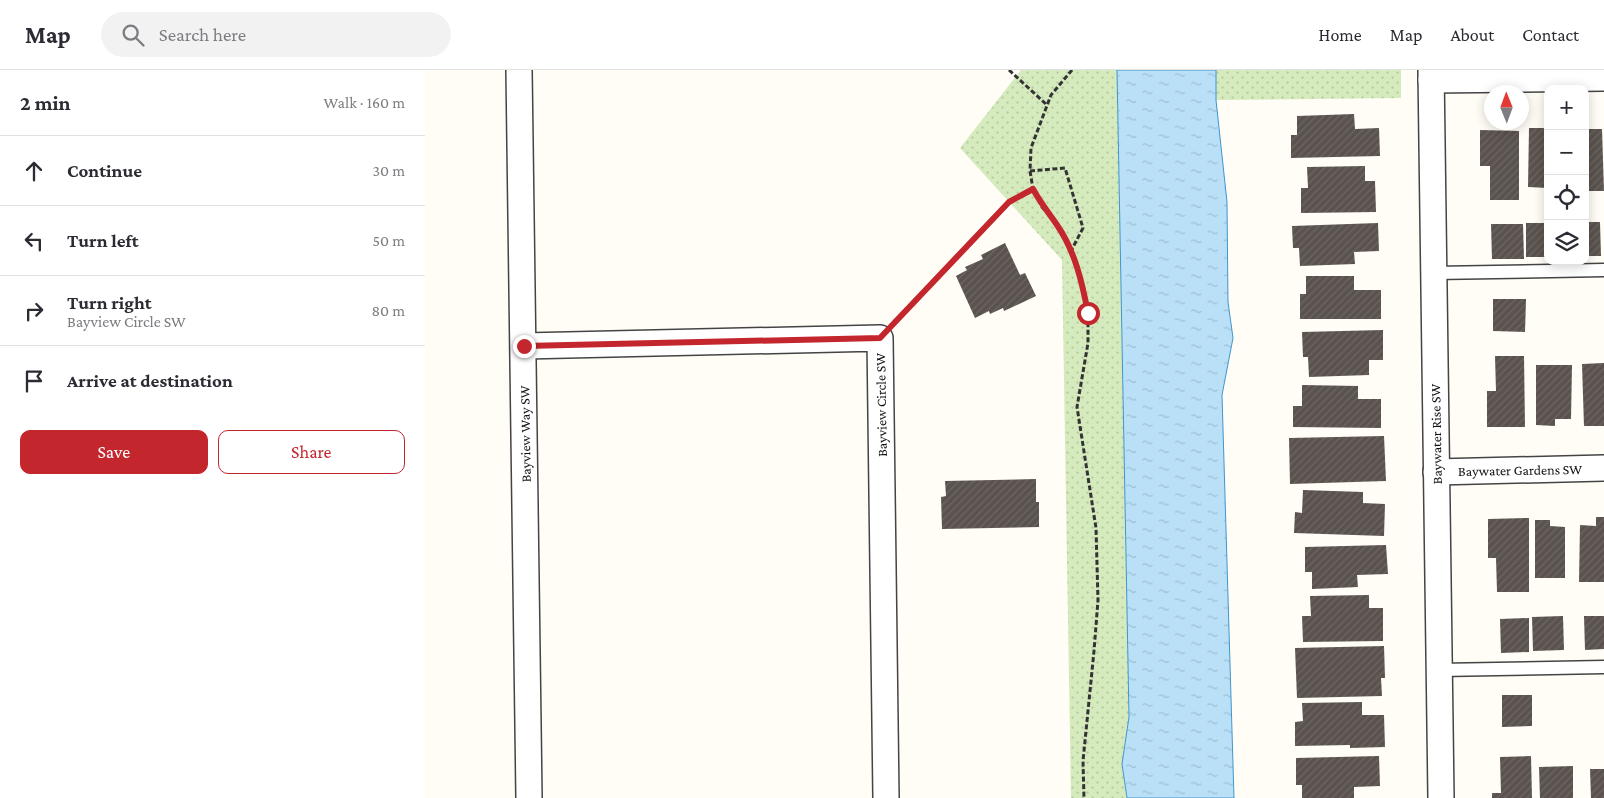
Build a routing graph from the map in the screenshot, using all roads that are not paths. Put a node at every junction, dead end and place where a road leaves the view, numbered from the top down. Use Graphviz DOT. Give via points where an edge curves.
graph roads {
  1 [pos="519,70"];
  2 [pos="1431,75"];
  3 [pos="1604,78"];
  4 [pos="1604,270"];
  5 [pos="1434,273"];
  6 [pos="524,346"];
  7 [pos="1604,468"];
  8 [pos="1437,472"];
  9 [pos="1604,668"];
  10 [pos="1439,670"];
  11 [pos="529,798"];
  12 [pos="886,798"];
  13 [pos="1441,798"];
  1 -- 6 [label="street, Bayview Way SW"];
  2 -- 3 [label="street"];
  2 -- 5 [label="street, Baywater Rise SW"];
  4 -- 5 [label="lane"];
  5 -- 8 [label="street, Baywater Rise SW"];
  6 -- 11 [label="street, Bayview Way SW"];
  6 -- 12 [label="street, Bayview Circle SW" via="880,338"];
  7 -- 8 [label="street, Baywater Gardens SW"];
  8 -- 10 [label="street, Baywater Rise SW"];
  9 -- 10 [label="lane"];
  10 -- 13 [label="street, Baywater Rise SW"];
}
